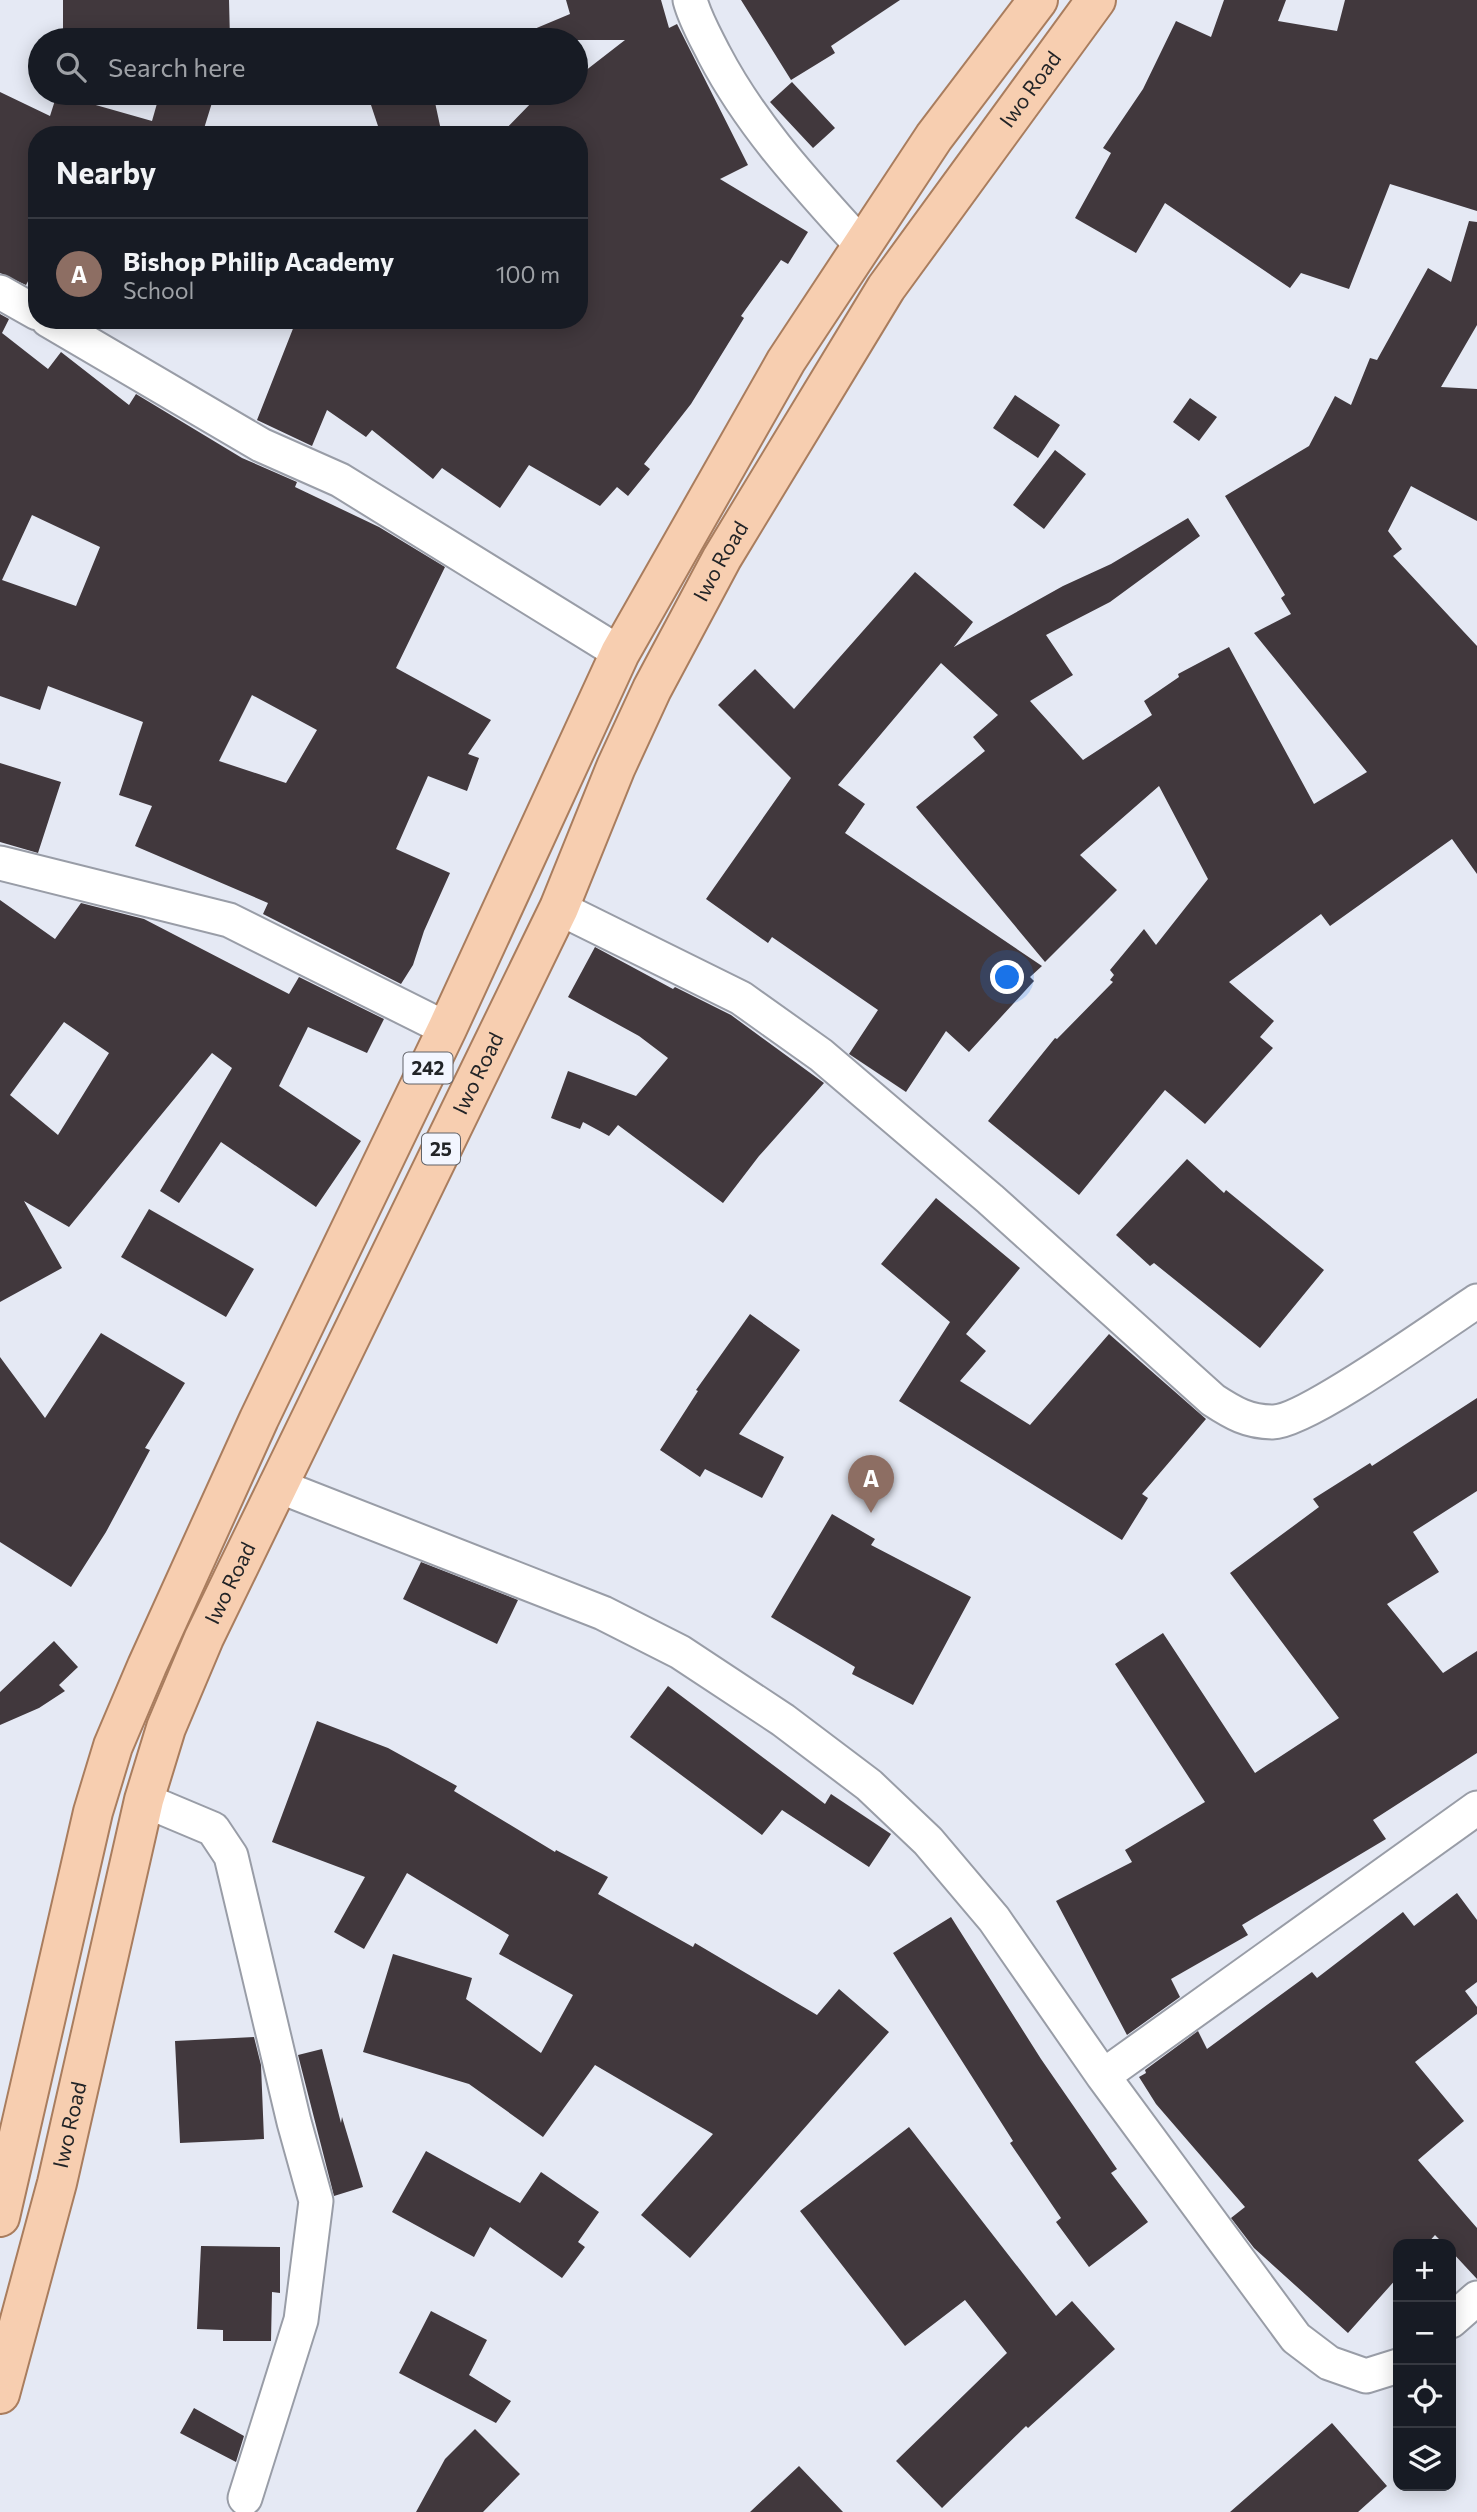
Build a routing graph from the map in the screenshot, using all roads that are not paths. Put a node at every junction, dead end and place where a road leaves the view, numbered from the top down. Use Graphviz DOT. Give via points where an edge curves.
graph roads {
  1 [pos="690,0"];
  2 [pos="1038,0"];
  3 [pos="1096,0"];
  4 [pos="862,246"];
  5 [pos="0,292"];
  6 [pos="28,308"];
  7 [pos="63,329"];
  8 [pos="620,653"];
  9 [pos="0,863"];
  10 [pos="559,908"];
  11 [pos="447,1028"];
  12 [pos="1477,1301"];
  13 [pos="276,1485"];
  14 [pos="144,1800"];
  15 [pos="1477,1808"];
  16 [pos="1103,2076"];
  17 [pos="0,2217"];
  18 [pos="1477,2298"];
  19 [pos="1456,2317"];
  20 [pos="1393,2368"];
  21 [pos="0,2394"];
  22 [pos="245,2498"];
  1 -- 4 [label="street" via="733,90 786,162"];
  2 -- 4 [label="main road, Iwo Road / 242" via="934,137"];
  3 -- 10 [label="main road, Iwo Road / 25" via="886,288 722,558 616,767"];
  4 -- 8 [label="main road, Iwo Road / 242" via="786,361"];
  5 -- 6 [label="street"];
  7 -- 8 [label="street" via="261,445 340,480"];
  8 -- 11 [label="main road, Iwo Road / 242"];
  9 -- 11 [label="street" via="229,920"];
  10 -- 12 [label="street" via="741,998 821,1055 1213,1400 1241,1418 1275,1422 1323,1401"];
  10 -- 13 [label="main road, Iwo Road / 25"];
  11 -- 17 [label="main road, Iwo Road / 242" via="259,1419 113,1746 93,1812"];
  13 -- 14 [label="main road, Iwo Road / 25" via="191,1666"];
  13 -- 16 [label="street" via="603,1613 680,1652 783,1720 869,1785 928,1841 994,1919"];
  14 -- 21 [label="main road, Iwo Road / 25" via="57,2183"];
  14 -- 22 [label="street" via="213,1829 230,1856 316,2201 301,2320"];
  15 -- 16 [label="street"];
  16 -- 20 [label="street" via="1296,2338 1329,2363 1366,2376"];
  18 -- 19 [label="street"];
}
